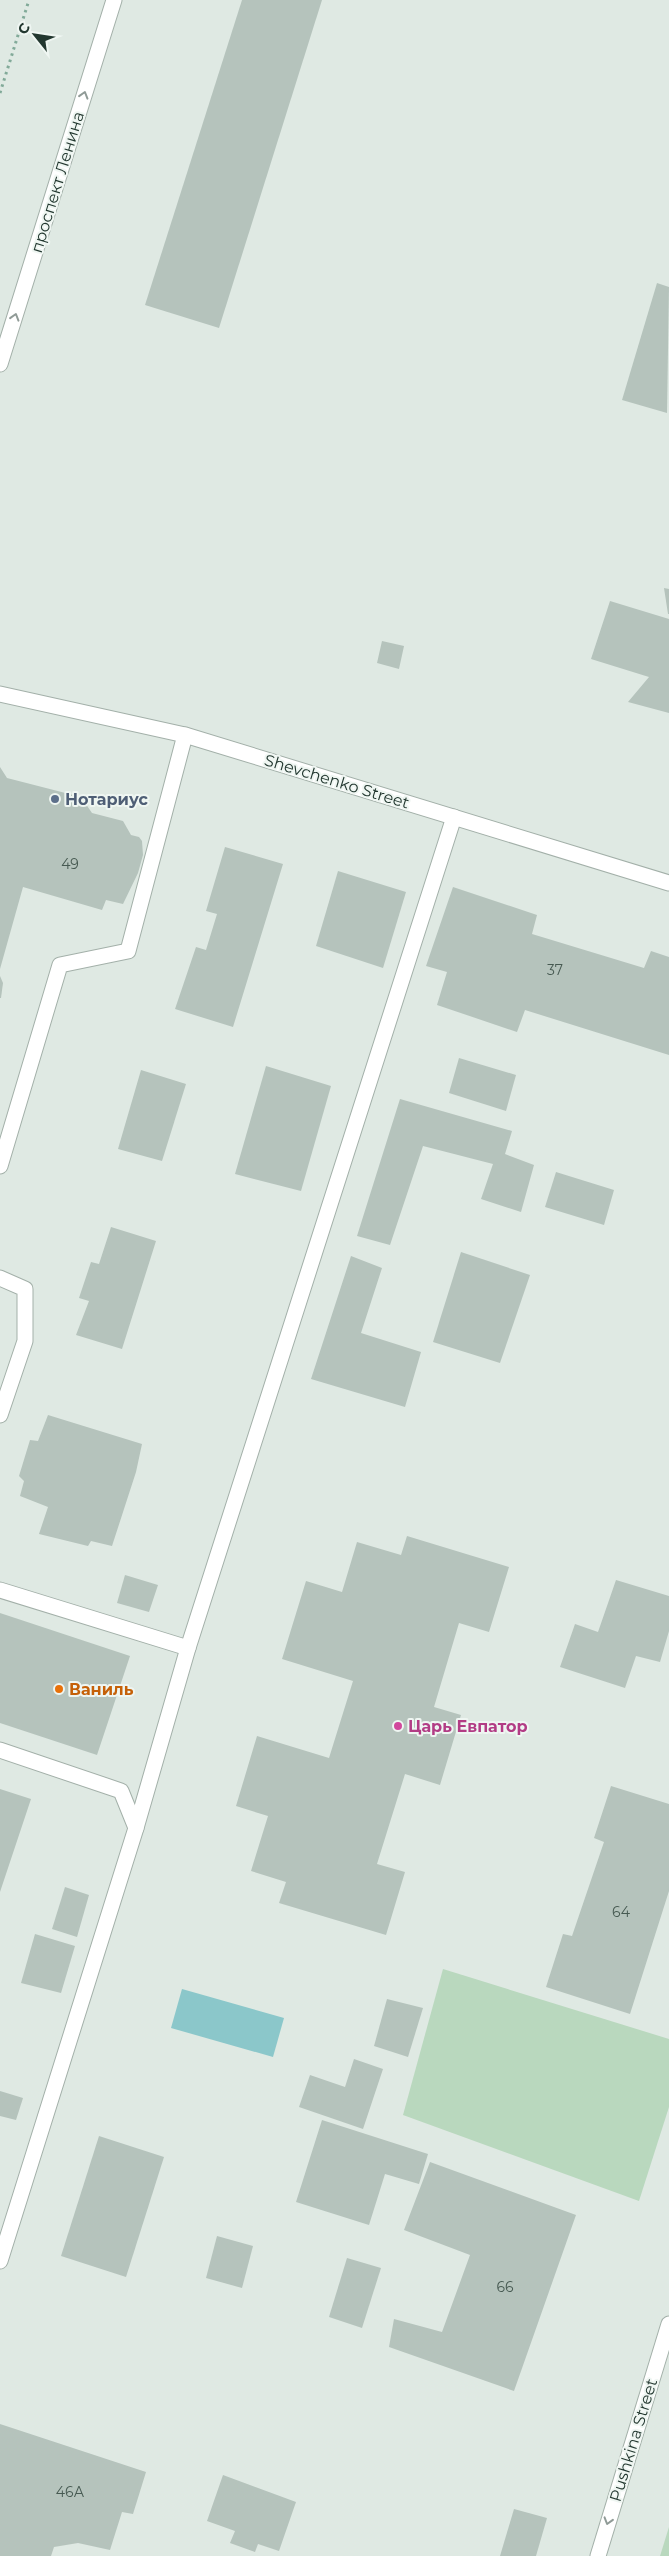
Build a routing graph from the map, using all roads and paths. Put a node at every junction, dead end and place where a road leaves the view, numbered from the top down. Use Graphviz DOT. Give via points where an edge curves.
graph roads {
  1 [pos="29,0"];
  2 [pos="114,0"];
  3 [pos="0,94"];
  4 [pos="0,364"];
  5 [pos="0,694"];
  6 [pos="185,736"];
  7 [pos="454,817"];
  8 [pos="669,884"];
  9 [pos="0,1166"];
  10 [pos="0,1278"];
  11 [pos="0,1415"];
  12 [pos="0,1590"];
  13 [pos="188,1648"];
  14 [pos="0,1750"];
  15 [pos="136,1828"];
  16 [pos="0,2261"];
  17 [pos="669,2324"];
  18 [pos="598,2556"];
  1 -- 3 [label="path"];
  4 -- 2 [label="street, проспект Ленина, one-way"];
  5 -- 6 [label="street, Shevchenko Street"];
  6 -- 7 [label="street, Shevchenko Street"];
  6 -- 9 [label="street" via="128,950 60,965"];
  7 -- 8 [label="street, Shevchenko Street"];
  7 -- 13 [label="street"];
  10 -- 11 [label="street" via="25,1290 25,1341"];
  12 -- 13 [label="street"];
  13 -- 15 [label="street"];
  14 -- 15 [label="street" via="121,1791"];
  15 -- 16 [label="street"];
  17 -- 18 [label="street, Pushkina Street, one-way"];
}
